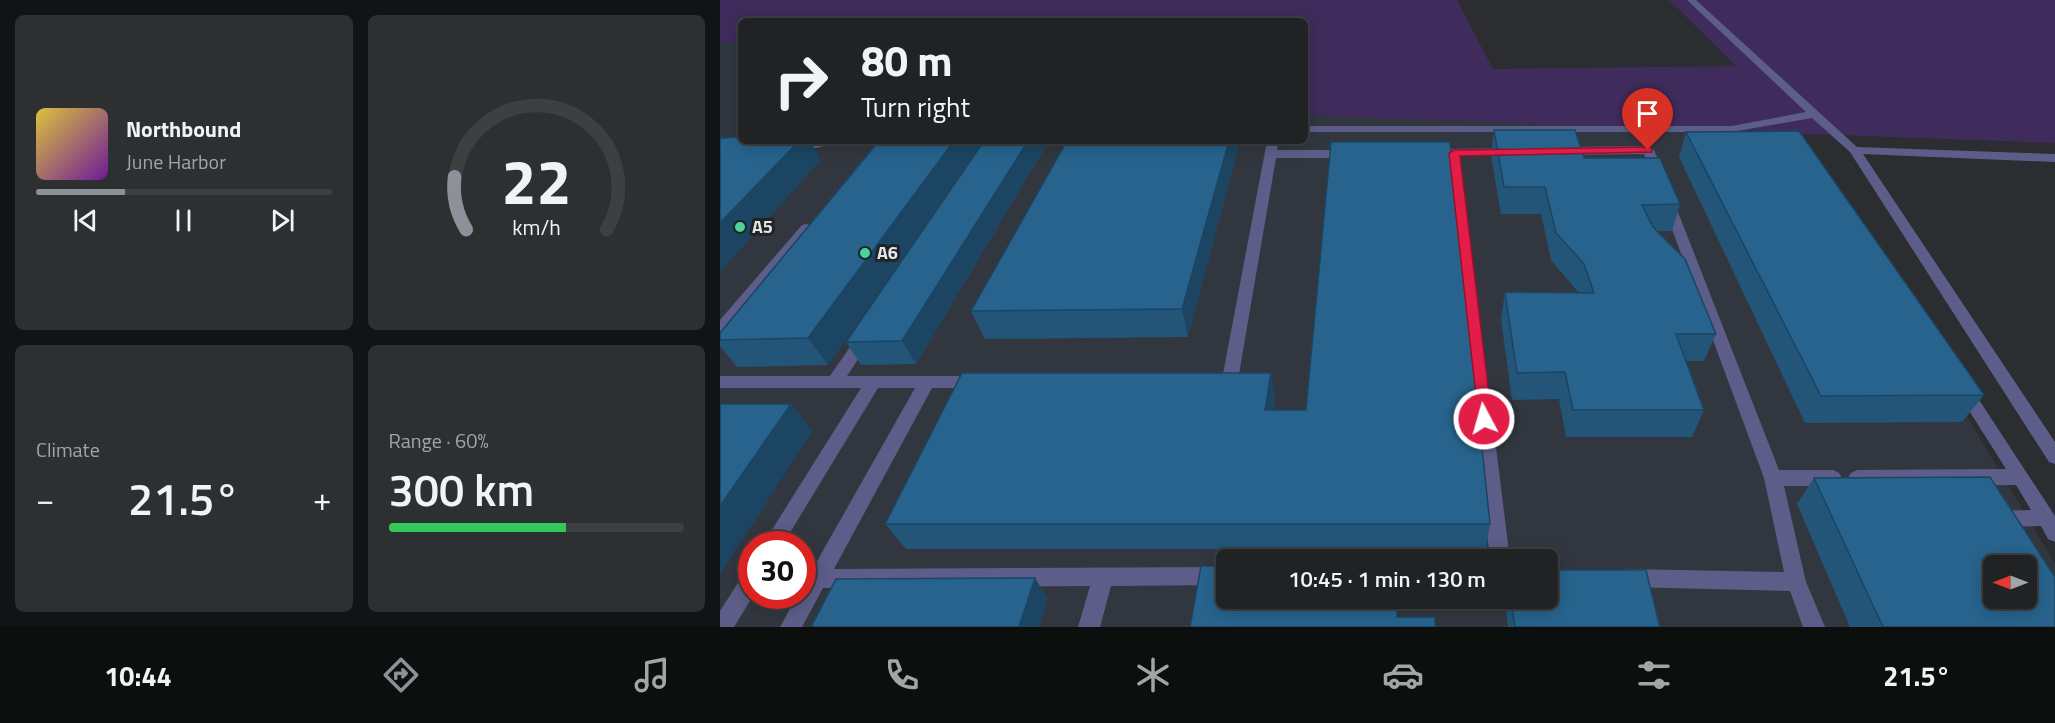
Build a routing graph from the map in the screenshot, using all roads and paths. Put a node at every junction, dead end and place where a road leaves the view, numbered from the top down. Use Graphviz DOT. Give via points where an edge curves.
graph roads {
  1 [pos="1691,0"];
  2 [pos="1815,114"];
  3 [pos="1308,129"];
  4 [pos="811,144"];
  5 [pos="1272,148"];
  6 [pos="774,150"];
  7 [pos="1854,150"];
  8 [pos="1523,152"];
  9 [pos="1546,152"];
  10 [pos="1431,153"];
  11 [pos="1454,153"];
  12 [pos="1363,154"];
  13 [pos="2055,158"];
  14 [pos="820,213"];
  15 [pos="873,325"];
  16 [pos="720,330"];
  17 [pos="1957,378"];
  18 [pos="1207,380"];
  19 [pos="720,382"];
  20 [pos="927,382"];
  21 [pos="997,382"];
  22 [pos="834,383"];
  23 [pos="873,383"];
  24 [pos="2055,457"];
  25 [pos="2021,477"];
  26 [pos="1773,478"];
  27 [pos="1976,520"];
  28 [pos="2050,526"];
  29 [pos="781,531"];
  30 [pos="1499,549"];
  31 [pos="816,568"];
  32 [pos="1216,576"];
  33 [pos="1103,577"];
  34 [pos="1607,577"];
  35 [pos="816,578"];
  36 [pos="1796,582"];
  37 [pos="738,601"];
  38 [pos="798,609"];
  39 [pos="722,627"];
  40 [pos="791,627"];
  41 [pos="1089,627"];
  42 [pos="1814,627"];
  1 -- 2 [label="street"];
  2 -- 3 [label="street" via="1732,129"];
  2 -- 7 [label="street"];
  4 -- 6 [label="street"];
  5 -- 12 [label="street"];
  5 -- 18 [label="street" via="1230,380"];
  7 -- 13 [label="street"];
  7 -- 24 [label="street"];
  8 -- 11 [label="street"];
  9 -- 26 [label="street" via="1648,150"];
  10 -- 11 [label="street"];
  11 -- 30 [label="street"];
  14 -- 16 [label="street"];
  15 -- 22 [label="street"];
  17 -- 25 [label="street"];
  19 -- 22 [label="street"];
  20 -- 21 [label="street"];
  20 -- 23 [label="street"];
  20 -- 31 [label="street"];
  22 -- 23 [label="street"];
  23 -- 29 [label="street"];
  25 -- 26 [label="street"];
  25 -- 28 [label="street"];
  26 -- 36 [label="street"];
  27 -- 28 [label="street"];
  32 -- 33 [label="street"];
  33 -- 35 [label="street"];
  33 -- 41 [label="street"];
  34 -- 36 [label="street"];
  36 -- 42 [label="street"];
  37 -- 39 [label="street"];
  38 -- 40 [label="street"];
}
